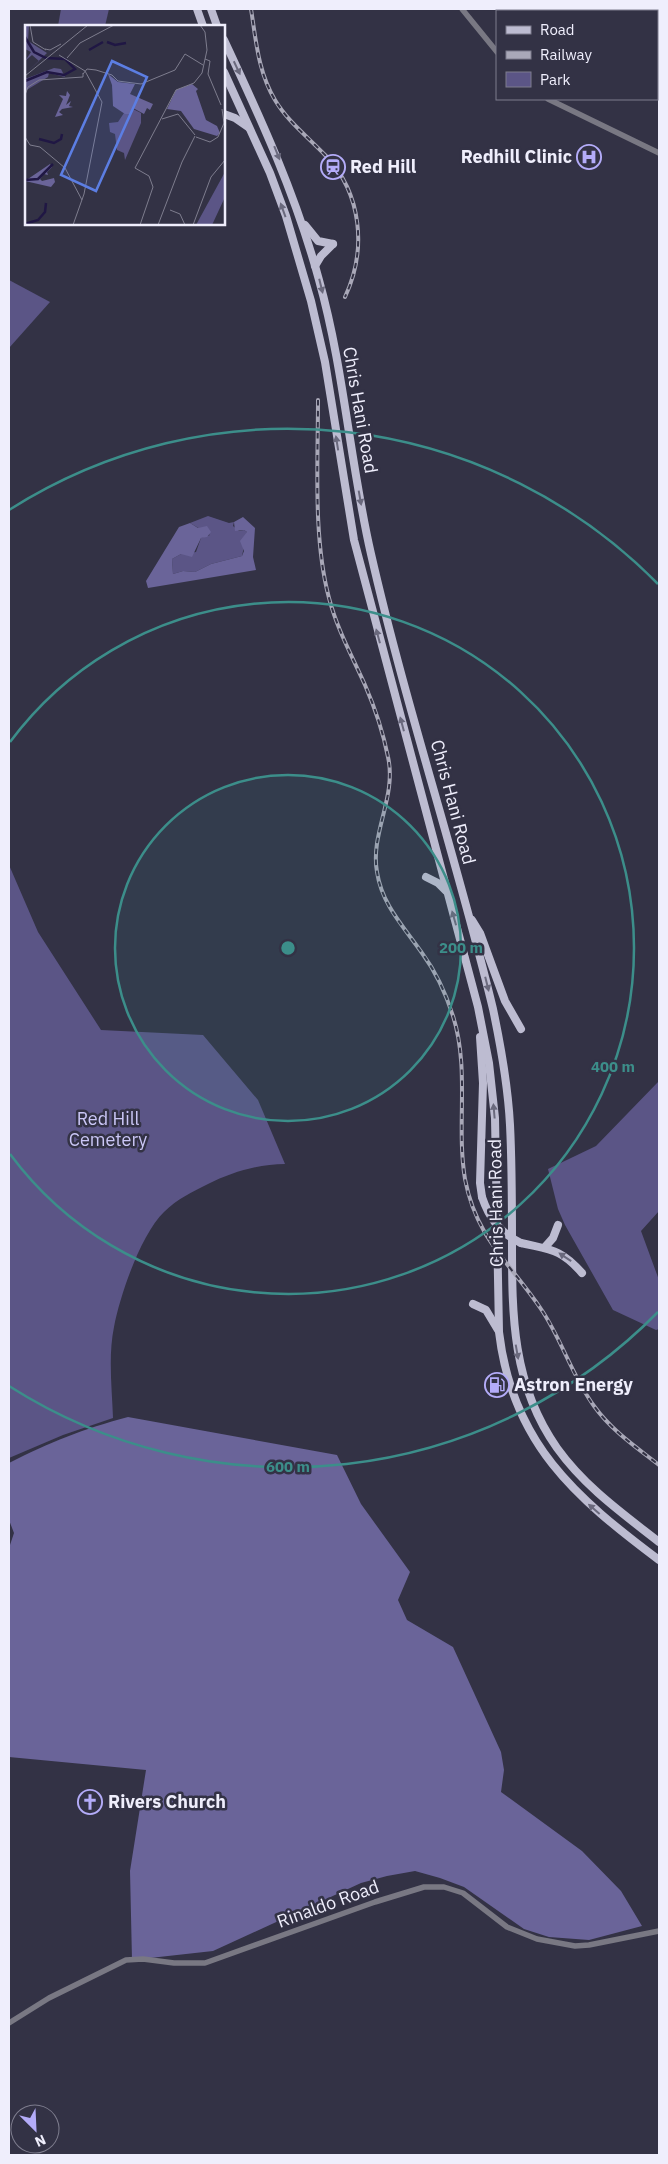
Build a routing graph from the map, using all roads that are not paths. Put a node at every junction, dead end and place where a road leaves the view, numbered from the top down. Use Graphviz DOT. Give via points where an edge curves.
graph roads {
  1 [pos="197,9"];
  2 [pos="211,9"];
  3 [pos="462,9"];
  4 [pos="203,25"];
  5 [pos="217,25"];
  6 [pos="225,42"];
  7 [pos="496,51"];
  8 [pos="225,74"];
  9 [pos="550,100"];
  10 [pos="225,114"];
  11 [pos="249,128"];
  12 [pos="659,153"];
  13 [pos="301,220"];
  14 [pos="315,266"];
  15 [pos="426,877"];
  16 [pos="447,893"];
  17 [pos="467,912"];
  18 [pos="481,1020"];
  19 [pos="521,1029"];
  20 [pos="558,1225"];
  21 [pos="545,1247"];
  22 [pos="582,1272"];
  23 [pos="473,1304"];
  24 [pos="499,1332"];
  25 [pos="659,1542"];
  26 [pos="659,1560"];
  27 [pos="659,1931"];
  28 [pos="9,2023"];
  1 -- 4 [label="main road"];
  2 -- 5 [label="main road"];
  3 -- 7 [label="street"];
  6 -- 13 [label="main road, Chris Hani Road, one-way" via="268,134"];
  8 -- 11 [label="main road, Chris Hani Road"];
  9 -- 12 [label="street"];
  10 -- 11 [label="main road"];
  16 -- 11 [label="main road, Chris Hani Road, one-way" via="354,540 324,362 310,301 286,216"];
  13 -- 14 [label="main road, Chris Hani Road"];
  13 -- 14 [label="main road" via="318,241 333,244"];
  14 -- 17 [label="main road, Chris Hani Road, one-way" via="337,358 371,554"];
  15 -- 16 [label="main road"];
  18 -- 16 [label="main road, Chris Hani Road, one-way"];
  17 -- 19 [label="main road" via="480,933 505,1001"];
  17 -- 25 [label="main road, Chris Hani Road, one-way" via="493,1009 504,1067 510,1124 512,1304 516,1348 523,1378 546,1430 570,1464 594,1491"];
  18 -- 21 [label="main road, bridge" via="482,1197 493,1221 504,1234 521,1243"];
  24 -- 18 [label="main road, Chris Hani Road, one-way" via="495,1118"];
  20 -- 21 [label="main road"];
  22 -- 21 [label="main road, one-way" via="565,1256"];
  23 -- 24 [label="main road" via="486,1310"];
  26 -- 24 [label="main road, Chris Hani Road, one-way" via="583,1499 537,1443 513,1394"];
  27 -- 28 [label="street, Rinaldo Road" via="575,1946 526,1936 463,1893 444,1887 424,1887 205,1963 126,1960 49,1998"];
}
